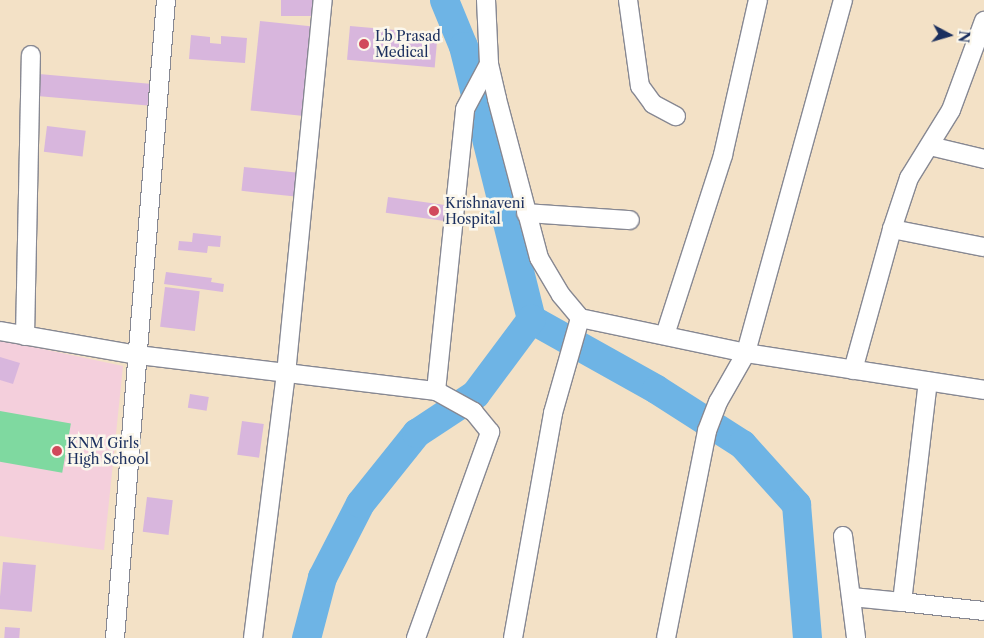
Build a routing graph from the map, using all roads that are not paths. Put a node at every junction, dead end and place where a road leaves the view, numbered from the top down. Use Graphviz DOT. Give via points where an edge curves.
graph roads {
  1 [pos="166,0"];
  2 [pos="323,0"];
  3 [pos="486,0"];
  4 [pos="628,0"];
  5 [pos="758,0"];
  6 [pos="843,0"];
  7 [pos="981,36"];
  8 [pos="31,55"];
  9 [pos="486,68"];
  10 [pos="676,116"];
  11 [pos="930,146"];
  12 [pos="984,159"];
  13 [pos="526,213"];
  14 [pos="630,220"];
  15 [pos="892,229"];
  16 [pos="984,247"];
  17 [pos="578,322"];
  18 [pos="0,331"];
  19 [pos="25,336"];
  20 [pos="665,336"];
  21 [pos="746,354"];
  22 [pos="138,355"];
  23 [pos="853,370"];
  24 [pos="286,374"];
  25 [pos="928,382"];
  26 [pos="984,390"];
  27 [pos="441,393"];
  28 [pos="844,536"];
  29 [pos="852,597"];
  30 [pos="902,602"];
  31 [pos="984,611"];
  32 [pos="115,638"];
  33 [pos="253,638"];
  34 [pos="416,638"];
  35 [pos="513,638"];
  36 [pos="666,638"];
  37 [pos="856,638"];
  1 -- 22 [label="street"];
  2 -- 24 [label="street"];
  3 -- 9 [label="street"];
  4 -- 10 [label="street" via="640,86 653,104"];
  5 -- 20 [label="street" via="725,146"];
  6 -- 21 [label="street"];
  7 -- 11 [label="street" via="951,110"];
  8 -- 19 [label="street"];
  9 -- 13 [label="street"];
  9 -- 27 [label="street" via="470,94"];
  11 -- 12 [label="street"];
  11 -- 15 [label="street" via="908,178"];
  13 -- 14 [label="street"];
  13 -- 17 [label="street" via="548,276"];
  15 -- 16 [label="street"];
  15 -- 23 [label="street"];
  17 -- 20 [label="street"];
  17 -- 35 [label="street" via="553,412"];
  18 -- 19 [label="street"];
  19 -- 22 [label="street"];
  20 -- 21 [label="street"];
  21 -- 23 [label="street"];
  21 -- 36 [label="street" via="718,402 708,431"];
  22 -- 24 [label="street"];
  22 -- 32 [label="street"];
  23 -- 25 [label="street"];
  24 -- 27 [label="street"];
  24 -- 33 [label="street"];
  25 -- 26 [label="street"];
  25 -- 30 [label="street"];
  27 -- 34 [label="street" via="486,423 489,442"];
  28 -- 29 [label="street"];
  29 -- 30 [label="street"];
  29 -- 37 [label="street"];
  30 -- 31 [label="street"];
}
